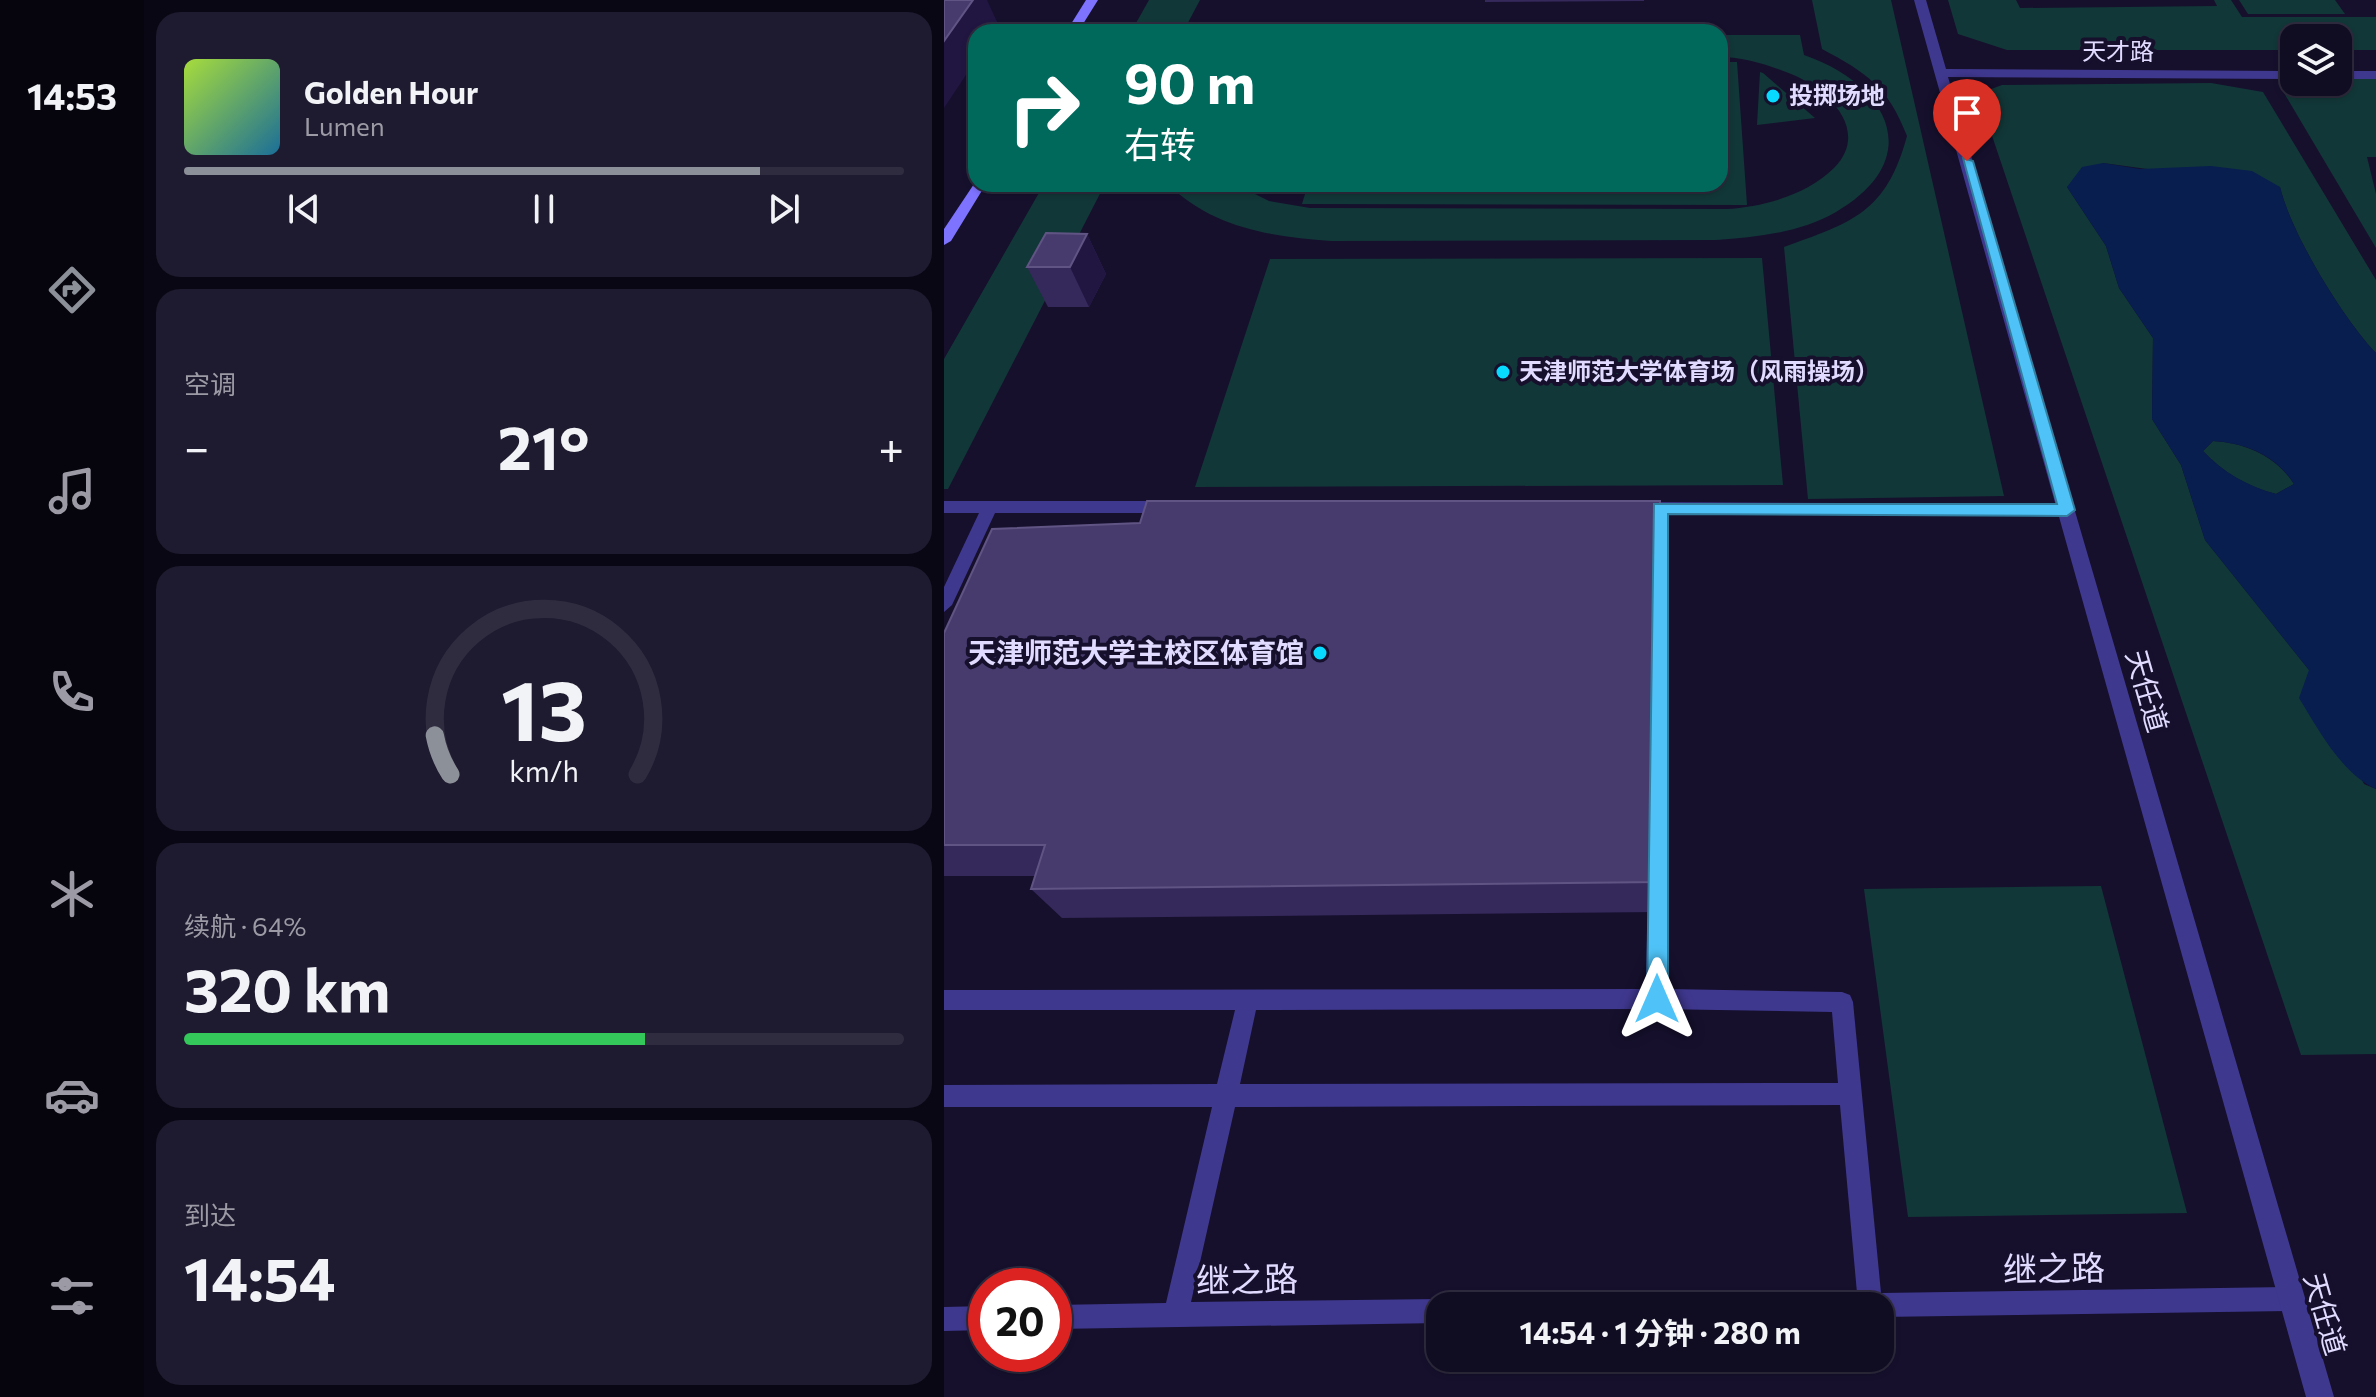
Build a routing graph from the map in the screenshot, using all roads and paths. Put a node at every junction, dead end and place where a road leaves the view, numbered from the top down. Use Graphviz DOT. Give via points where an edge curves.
graph roads {
  1 [pos="1092,0"];
  2 [pos="1920,0"];
  3 [pos="1077,24"];
  4 [pos="1942,73"];
  5 [pos="2280,75"];
  6 [pos="2352,75"];
  7 [pos="2376,75"];
  8 [pos="974,192"];
  9 [pos="944,241"];
  10 [pos="944,507"];
  11 [pos="990,507"];
  12 [pos="1181,507"];
  13 [pos="1612,508"];
  14 [pos="1660,508"];
  15 [pos="2067,510"];
  16 [pos="944,605"];
  17 [pos="1658,819"];
  18 [pos="1658,865"];
  19 [pos="1248,999"];
  20 [pos="1657,999"];
  21 [pos="944,1000"];
  22 [pos="1851,1094"];
  23 [pos="1226,1095"];
  24 [pos="944,1096"];
  25 [pos="1869,1292"];
  26 [pos="2292,1299"];
  27 [pos="1894,1305"];
  28 [pos="1426,1311"];
  29 [pos="1176,1315"];
  30 [pos="1072,1317"];
  31 [pos="968,1318"];
  32 [pos="944,1319"];
  33 [pos="2320,1397"];
  1 -- 3 [label="street"];
  2 -- 4 [label="street, 天任道"];
  4 -- 5 [label="street, 天才路"];
  4 -- 15 [label="street, 天任道"];
  6 -- 7 [label="street"];
  8 -- 9 [label="street"];
  10 -- 11 [label="lane"];
  11 -- 12 [label="lane"];
  11 -- 16 [label="lane"];
  13 -- 14 [label="lane"];
  14 -- 15 [label="lane"];
  14 -- 17 [label="lane"];
  15 -- 26 [label="street, 天任道"];
  18 -- 20 [label="lane"];
  19 -- 20 [label="lane"];
  19 -- 21 [label="lane"];
  19 -- 23 [label="lane"];
  20 -- 22 [label="lane" via="1842,1002"];
  22 -- 23 [label="lane"];
  22 -- 25 [label="lane"];
  23 -- 24 [label="lane"];
  23 -- 29 [label="lane"];
  26 -- 27 [label="lane, 继之路"];
  26 -- 33 [label="street, 天任道"];
  28 -- 29 [label="lane, 继之路"];
  29 -- 30 [label="lane, 继之路"];
  31 -- 32 [label="lane"];
}
